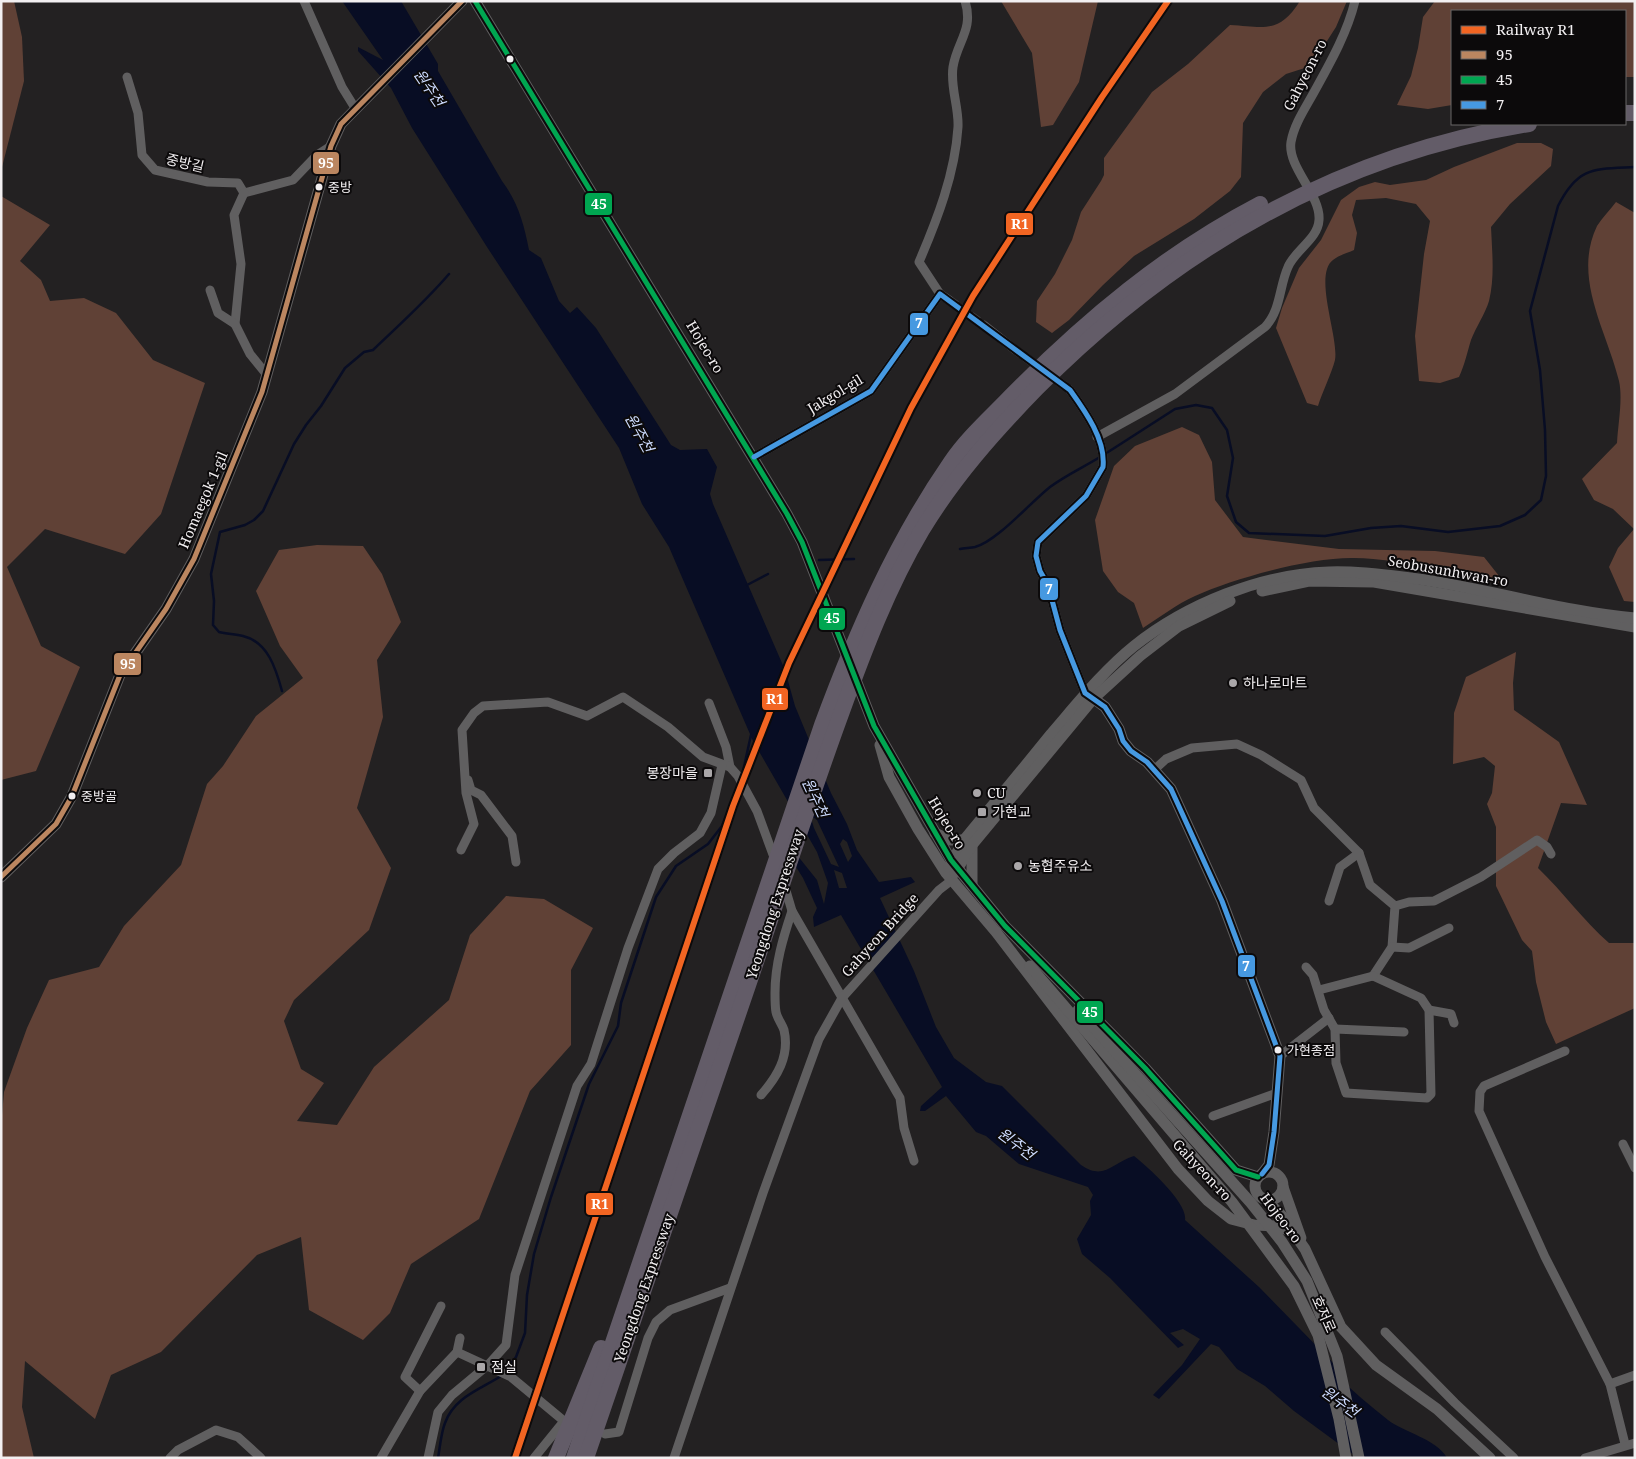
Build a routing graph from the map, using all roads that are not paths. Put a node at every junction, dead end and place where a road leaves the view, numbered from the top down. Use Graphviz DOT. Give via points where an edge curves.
graph roads {
  1 [pos="304,1"];
  2 [pos="475,1"];
  3 [pos="965,1"];
  4 [pos="1355,1"];
  5 [pos="459,6"];
  6 [pos="127,77"];
  7 [pos="359,104"];
  8 [pos="1473,125"];
  9 [pos="1524,125"];
  10 [pos="331,146"];
  11 [pos="244,193"];
  12 [pos="210,290"];
  13 [pos="940,294"];
  14 [pos="949,300"];
  15 [pos="235,324"];
  16 [pos="985,326"];
  17 [pos="1014,349"];
  18 [pos="267,375"];
  19 [pos="1070,390"];
  20 [pos="1098,440"];
  21 [pos="754,457"];
  22 [pos="881,597"];
  23 [pos="1635,618"];
  24 [pos="1635,627"];
  25 [pos="1089,696"];
  26 [pos="709,703"];
  27 [pos="874,726"];
  28 [pos="726,766"];
  29 [pos="1154,770"];
  30 [pos="466,772"];
  31 [pos="934,832"];
  32 [pos="968,842"];
  33 [pos="461,850"];
  34 [pos="1359,853"];
  35 [pos="1551,854"];
  36 [pos="516,862"];
  37 [pos="955,864"];
  38 [pos="1,876"];
  39 [pos="949,877"];
  40 [pos="972,886"];
  41 [pos="1329,901"];
  42 [pos="1394,906"];
  43 [pos="792,911"];
  44 [pos="1449,928"];
  45 [pos="1000,929"];
  46 [pos="1392,947"];
  47 [pos="1028,960"];
  48 [pos="1306,967"];
  49 [pos="1373,976"];
  50 [pos="1318,990"];
  51 [pos="842,998"];
  52 [pos="1429,1010"];
  53 [pos="1329,1018"];
  54 [pos="1454,1023"];
  55 [pos="1335,1029"];
  56 [pos="1404,1032"];
  57 [pos="1565,1051"];
  58 [pos="1280,1056"];
  59 [pos="1277,1093"];
  60 [pos="761,1095"];
  61 [pos="1213,1116"];
  62 [pos="1274,1132"];
  63 [pos="1623,1144"];
  64 [pos="914,1161"];
  65 [pos="1635,1168"];
  66 [pos="1260,1175"];
  67 [pos="1282,1182"];
  68 [pos="1267,1201"];
  69 [pos="669,1217"];
  70 [pos="1293,1232"];
  71 [pos="645,1242"];
  72 [pos="1305,1249"];
  73 [pos="730,1288"];
  74 [pos="441,1306"];
  75 [pos="1384,1332"];
  76 [pos="460,1338"];
  77 [pos="457,1352"];
  78 [pos="492,1367"];
  79 [pos="1635,1375"];
  80 [pos="1610,1384"];
  81 [pos="420,1391"];
  82 [pos="605,1434"];
  83 [pos="1635,1443"];
  84 [pos="1625,1444"];
  85 [pos="170,1458"];
  86 [pos="261,1458"];
  87 [pos="381,1458"];
  88 [pos="428,1458"];
  89 [pos="534,1458"];
  90 [pos="556,1458"];
  91 [pos="574,1458"];
  92 [pos="586,1458"];
  93 [pos="596,1458"];
  94 [pos="674,1458"];
  95 [pos="1346,1458"];
  96 [pos="1359,1458"];
  97 [pos="1490,1458"];
  98 [pos="1514,1458"];
  99 [pos="1585,1458"];
  1 -- 7 [label="street" via="342,87"];
  2 -- 21 [label="street, Hojeo-ro"];
  3 -- 13 [label="street" via="969,20 953,68 958,127 954,156 937,218 919,262"];
  4 -- 20 [label="street, Gahyeon-ro" via="1330,62 1294,129 1290,145 1319,220 1312,238 1288,267 1272,319 1175,394"];
  5 -- 7 [label="street, Homaegok 1-gil"];
  6 -- 11 [label="street, 중방길" via="138,113 142,155 155,170 208,182 238,184"];
  7 -- 10 [label="street, Homaegok 1-gil" via="341,124"];
  8 -- 22 [label="highway, Yeongdong Expressway" via="1402,144 1297,186 1229,220 1134,284 1040,367 952,460 910,527"];
  9 -- 22 [label="highway, Yeongdong Expressway" via="1450,140 1328,183 1224,237 1171,273 1109,319 1004,422 965,466"];
  10 -- 11 [label="street" via="317,155 293,180"];
  10 -- 18 [label="street, Homaegok 1-gil"];
  11 -- 15 [label="street" via="234,215 241,264"];
  12 -- 15 [label="street" via="218,313"];
  13 -- 14 [label="street"];
  13 -- 21 [label="street, Jakgol-gil" via="871,391"];
  15 -- 18 [label="street" via="250,354"];
  16 -- 17 [label="street"];
  18 -- 38 [label="street, Homaegok 1-gil" via="235,463 194,559 166,609 120,675 72,796 56,824"];
  19 -- 20 [label="street" via="1085,411"];
  20 -- 25 [label="street" via="1103,466 1086,496 1038,542 1036,556 1060,630"];
  21 -- 27 [label="street, Hojeo-ro" via="802,542"];
  22 -- 69 [label="highway, Yeongdong Expressway"];
  22 -- 71 [label="highway, Yeongdong Expressway" via="859,628 822,725"];
  23 -- 25 [label="street, Seobusunhwan-ro" via="1402,577 1329,572 1304,574 1254,586 1175,618 1133,646"];
  24 -- 25 [label="street, Seobusunhwan-ro" via="1403,586 1309,581 1235,599 1179,626"];
  25 -- 29 [label="street" via="1104,707 1119,729 1122,741"];
  25 -- 32 [label="street, Seobusunhwan-ro"];
  26 -- 28 [label="street" via="726,747"];
  27 -- 31 [label="street, Hojeo-ro"];
  27 -- 39 [label="street, Hojeo-ro" via="889,776"];
  28 -- 30 [label="street" via="703,757 668,727 623,697 587,716 548,702 483,706 462,730"];
  28 -- 43 [label="street" via="738,776 757,811"];
  28 -- 78 [label="street" via="711,813 700,833 658,869 643,904 591,1064 576,1086 515,1275 506,1345"];
  29 -- 34 [label="street" via="1166,759 1192,748 1237,744 1301,780 1314,808"];
  29 -- 58 [label="street" via="1171,789 1222,900"];
  30 -- 33 [label="street" via="466,793 474,824"];
  30 -- 36 [label="street" via="471,790 481,796 512,836"];
  31 -- 32 [label="street" via="949,840"];
  31 -- 37 [label="street, Hojeo-ro"];
  32 -- 37 [label="street, Seobusunhwan-ro"];
  32 -- 40 [label="street"];
  34 -- 41 [label="street" via="1340,867"];
  34 -- 42 [label="street" via="1370,885"];
  35 -- 42 [label="street" via="1537,840 1481,877 1434,900"];
  37 -- 39 [label="street, Seobusunhwan-ro"];
  37 -- 40 [label="street, Hojeo-ro"];
  39 -- 45 [label="street, Hojeo-ro"];
  39 -- 51 [label="street, Gahyeon Bridge"];
  40 -- 45 [label="street, Hojeo-ro"];
  42 -- 46 [label="street"];
  43 -- 51 [label="street"];
  43 -- 60 [label="street" via="781,942 775,992 776,1012 784,1030 781,1068"];
  44 -- 46 [label="street" via="1409,948"];
  45 -- 47 [label="street, Hojeo-ro"];
  45 -- 47 [label="street, Hojeo-ro"];
  46 -- 49 [label="street"];
  47 -- 66 [label="street" via="1145,1068 1236,1170"];
  47 -- 70 [label="street, Gahyeon-ro" via="1178,1169 1208,1201 1231,1219 1277,1226"];
  47 -- 95 [label="street, 호저로" via="1232,1202 1294,1286 1318,1335"];
  47 -- 96 [label="street, Hojeo-ro" via="1251,1203 1282,1242 1307,1281 1337,1356"];
  48 -- 50 [label="street" via="1313,975"];
  49 -- 50 [label="street"];
  49 -- 52 [label="street" via="1421,998"];
  50 -- 53 [label="street"];
  51 -- 64 [label="street" via="900,1098 904,1128"];
  51 -- 73 [label="street, Gahyeon Bridge" via="819,1039"];
  52 -- 54 [label="street" via="1451,1014"];
  52 -- 55 [label="street" via="1431,1094 1427,1098 1346,1093 1336,1063"];
  53 -- 55 [label="street"];
  53 -- 58 [label="street"];
  55 -- 56 [label="street"];
  57 -- 80 [label="street" via="1484,1086 1480,1092 1480,1111 1545,1257"];
  58 -- 59 [label="street"];
  59 -- 61 [label="street"];
  59 -- 62 [label="street"];
  62 -- 66 [label="street" via="1269,1166"];
  62 -- 67 [label="street"];
  63 -- 65 [label="street"];
  66 -- 67 [label="street" via="1272,1172"];
  66 -- 68 [label="street" via="1254,1189"];
  67 -- 68 [label="street" via="1280,1196"];
  67 -- 72 [label="street"];
  68 -- 70 [label="street"];
  69 -- 92 [label="highway, Yeongdong Expressway"];
  69 -- 93 [label="highway"];
  70 -- 72 [label="street"];
  71 -- 90 [label="highway"];
  71 -- 91 [label="highway, Yeongdong Expressway"];
  72 -- 97 [label="street" via="1341,1327 1376,1365 1438,1408"];
  73 -- 82 [label="street" via="670,1310 656,1322 619,1432"];
  73 -- 94 [label="street, Gahyeon Bridge"];
  74 -- 81 [label="street" via="405,1377"];
  75 -- 98 [label="street"];
  76 -- 77 [label="street"];
  77 -- 78 [label="street"];
  77 -- 81 [label="street"];
  78 -- 88 [label="street" via="452,1395 438,1412"];
  78 -- 89 [label="street" via="511,1377 566,1421"];
  79 -- 80 [label="street"];
  80 -- 84 [label="street"];
  81 -- 87 [label="street"];
  83 -- 84 [label="street"];
  84 -- 99 [label="street"];
  85 -- 86 [label="street" via="178,1450 216,1430 238,1436"];
}
